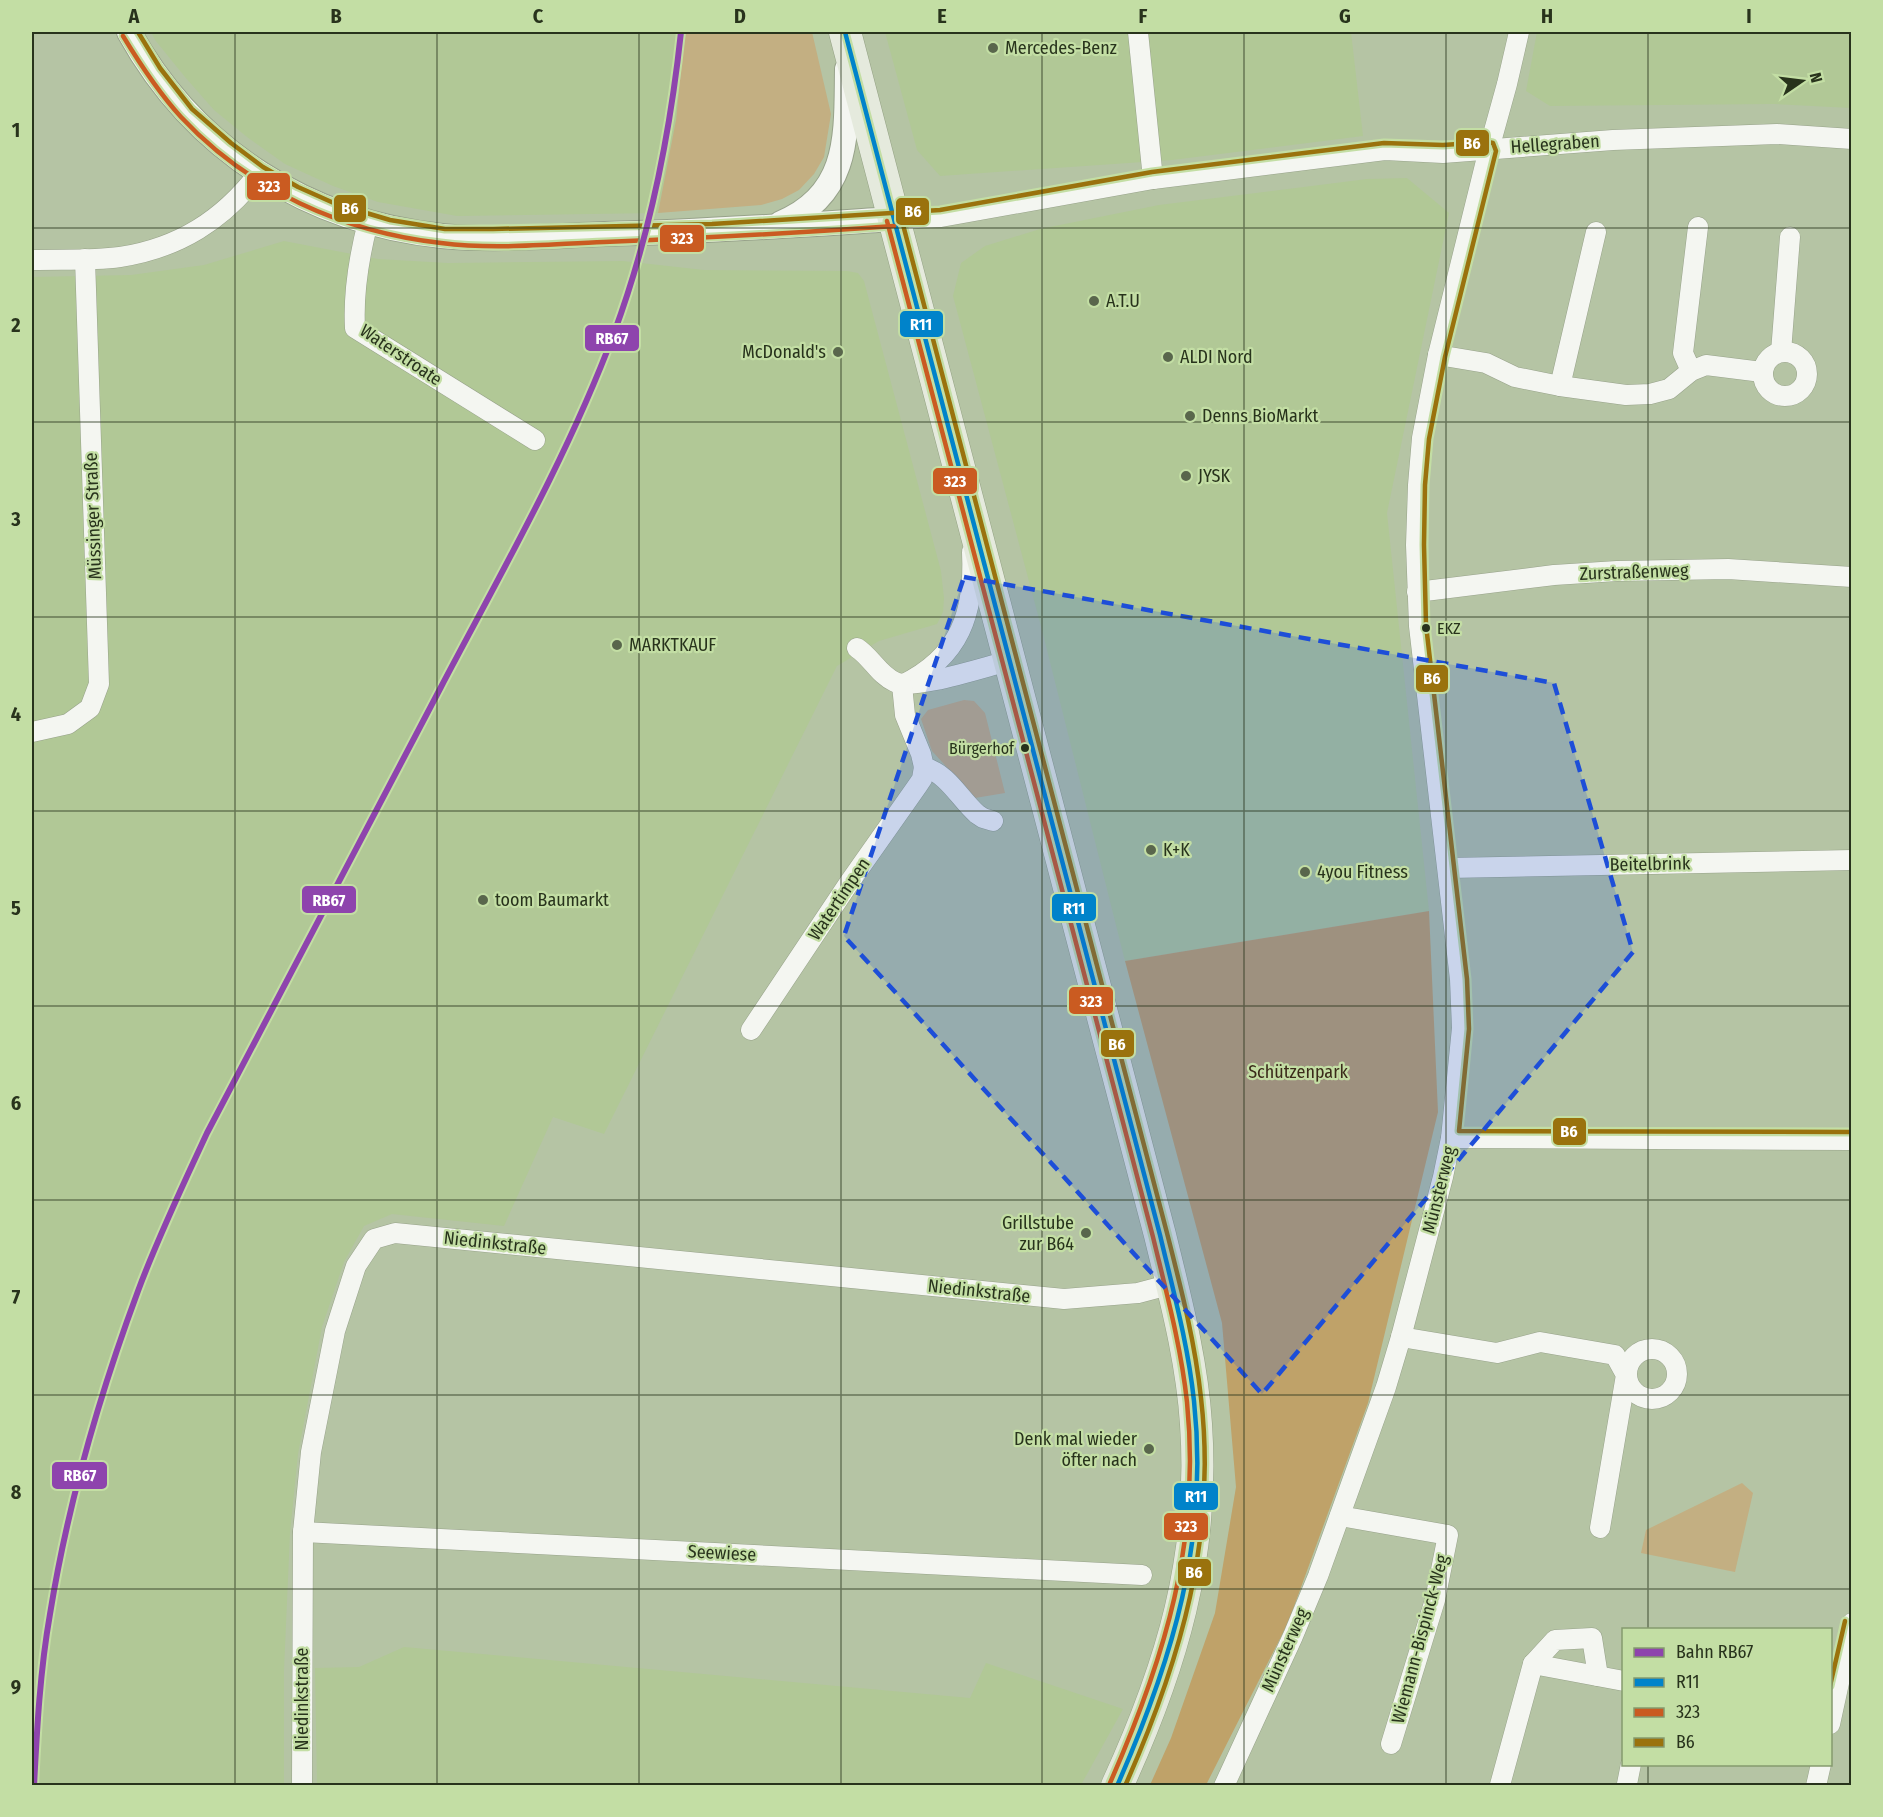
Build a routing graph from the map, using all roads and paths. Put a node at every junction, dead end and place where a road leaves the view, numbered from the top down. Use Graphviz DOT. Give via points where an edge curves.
graph roads {
  1 [pos="129,32"];
  2 [pos="1138,32"];
  3 [pos="1519,32"];
  4 [pos="846,35"];
  5 [pos="1851,139"];
  6 [pos="1489,149"];
  7 [pos="259,173"];
  8 [pos="1153,179"];
  9 [pos="894,219"];
  10 [pos="368,222"];
  11 [pos="773,226"];
  12 [pos="1698,227"];
  13 [pos="1596,232"];
  14 [pos="1790,237"];
  15 [pos="85,259"];
  16 [pos="32,260"];
  17 [pos="1781,352"];
  18 [pos="1438,355"];
  19 [pos="1691,371"];
  20 [pos="1762,372"];
  21 [pos="1560,386"];
  22 [pos="535,441"];
  23 [pos="966,495"];
  24 [pos="1851,578"];
  25 [pos="1417,591"];
  26 [pos="856,648"];
  27 [pos="1010,661"];
  28 [pos="902,685"];
  29 [pos="32,732"];
  30 [pos="924,767"];
  31 [pos="993,821"];
  32 [pos="1851,860"];
  33 [pos="1448,868"];
  34 [pos="751,1029"];
  35 [pos="1451,1138"];
  36 [pos="1851,1140"];
  37 [pos="1172,1284"];
  38 [pos="1401,1337"];
  39 [pos="1340,1516"];
  40 [pos="1600,1528"];
  41 [pos="303,1532"];
  42 [pos="1142,1575"];
  43 [pos="1851,1623"];
  44 [pos="1533,1664"];
  45 [pos="1598,1676"];
  46 [pos="1622,1681"];
  47 [pos="1840,1695"];
  48 [pos="1832,1718"];
  49 [pos="1391,1744"];
  50 [pos="1631,1766"];
  51 [pos="1821,1766"];
  52 [pos="1627,1784"];
  53 [pos="302,1785"];
  54 [pos="1117,1785"];
  55 [pos="1224,1785"];
  56 [pos="1500,1785"];
  57 [pos="1816,1785"];
  1 -- 7 [label="street" via="154,72 188,114"];
  2 -- 8 [label="street"];
  3 -- 6 [label="street, Münsterweg"];
  4 -- 9 [label="main road"];
  4 -- 11 [label="street" via="846,120 839,165 812,205"];
  5 -- 6 [label="street, Hellegraben" via="1777,134"];
  6 -- 8 [label="street, Hellegraben" via="1443,153 1385,150"];
  6 -- 18 [label="street, Münsterweg"];
  7 -- 10 [label="street" via="311,202"];
  7 -- 15 [label="street" via="233,202 197,231 143,252"];
  8 -- 9 [label="street, Hellegraben" via="964,214"];
  9 -- 11 [label="street"];
  9 -- 23 [label="main road"];
  10 -- 11 [label="street" via="426,234 493,237"];
  10 -- 22 [label="street, Waterstroate" via="357,269 355,328"];
  12 -- 19 [label="street" via="1683,353"];
  13 -- 21 [label="street"];
  14 -- 17 [label="street"];
  15 -- 16 [label="street"];
  15 -- 29 [label="street, Müssinger Straße" via="99,684 90,708 68,724"];
  17 -- 20 [label="street" via="1768,359"];
  17 -- 20 [label="street" via="1795,354 1805,365 1807,379 1799,392 1778,395 1766,387"];
  18 -- 21 [label="street" via="1486,363 1515,377"];
  18 -- 25 [label="street, Münsterweg" via="1422,438"];
  19 -- 20 [label="street" via="1706,365"];
  19 -- 21 [label="street" via="1669,389 1650,394 1626,395"];
  23 -- 27 [label="main road"];
  23 -- 28 [label="street" via="972,594 964,622 940,660"];
  24 -- 25 [label="street, Zurstraßenweg" via="1728,569 1617,571"];
  25 -- 33 [label="street, Münsterweg"];
  26 -- 28 [label="street" via="882,674"];
  27 -- 28 [label="street"];
  27 -- 37 [label="main road"];
  28 -- 30 [label="street" via="905,715"];
  30 -- 31 [label="street" via="944,777 977,814"];
  30 -- 34 [label="street, Watertimpen" via="922,779"];
  32 -- 33 [label="street, Beitelbrink"];
  33 -- 35 [label="street, Münsterweg" via="1462,1028"];
  35 -- 36 [label="street"];
  35 -- 38 [label="street, Münsterweg"];
  37 -- 41 [label="street, Niedinkstraße" via="1137,1293 1064,1299 395,1233 374,1239 356,1266 335,1331 311,1452"];
  37 -- 54 [label="main road" via="1196,1422 1193,1546 1168,1660"];
  38 -- 39 [label="street, Münsterweg"];
  38 -- 40 [label="street" via="1497,1353 1540,1342 1615,1355 1626,1375"];
  39 -- 49 [label="street, Wiemann-Bispinck-Weg" via="1448,1535 1435,1600"];
  39 -- 55 [label="street, Münsterweg" via="1293,1636"];
  41 -- 42 [label="street, Seewiese"];
  41 -- 53 [label="street, Niedinkstraße"];
  43 -- 47 [label="street"];
  44 -- 45 [label="street"];
  44 -- 45 [label="street" via="1555,1640 1592,1638"];
  44 -- 56 [label="street"];
  45 -- 46 [label="street"];
  47 -- 48 [label="street"];
  50 -- 52 [label="street"];
  51 -- 57 [label="street"];
}
